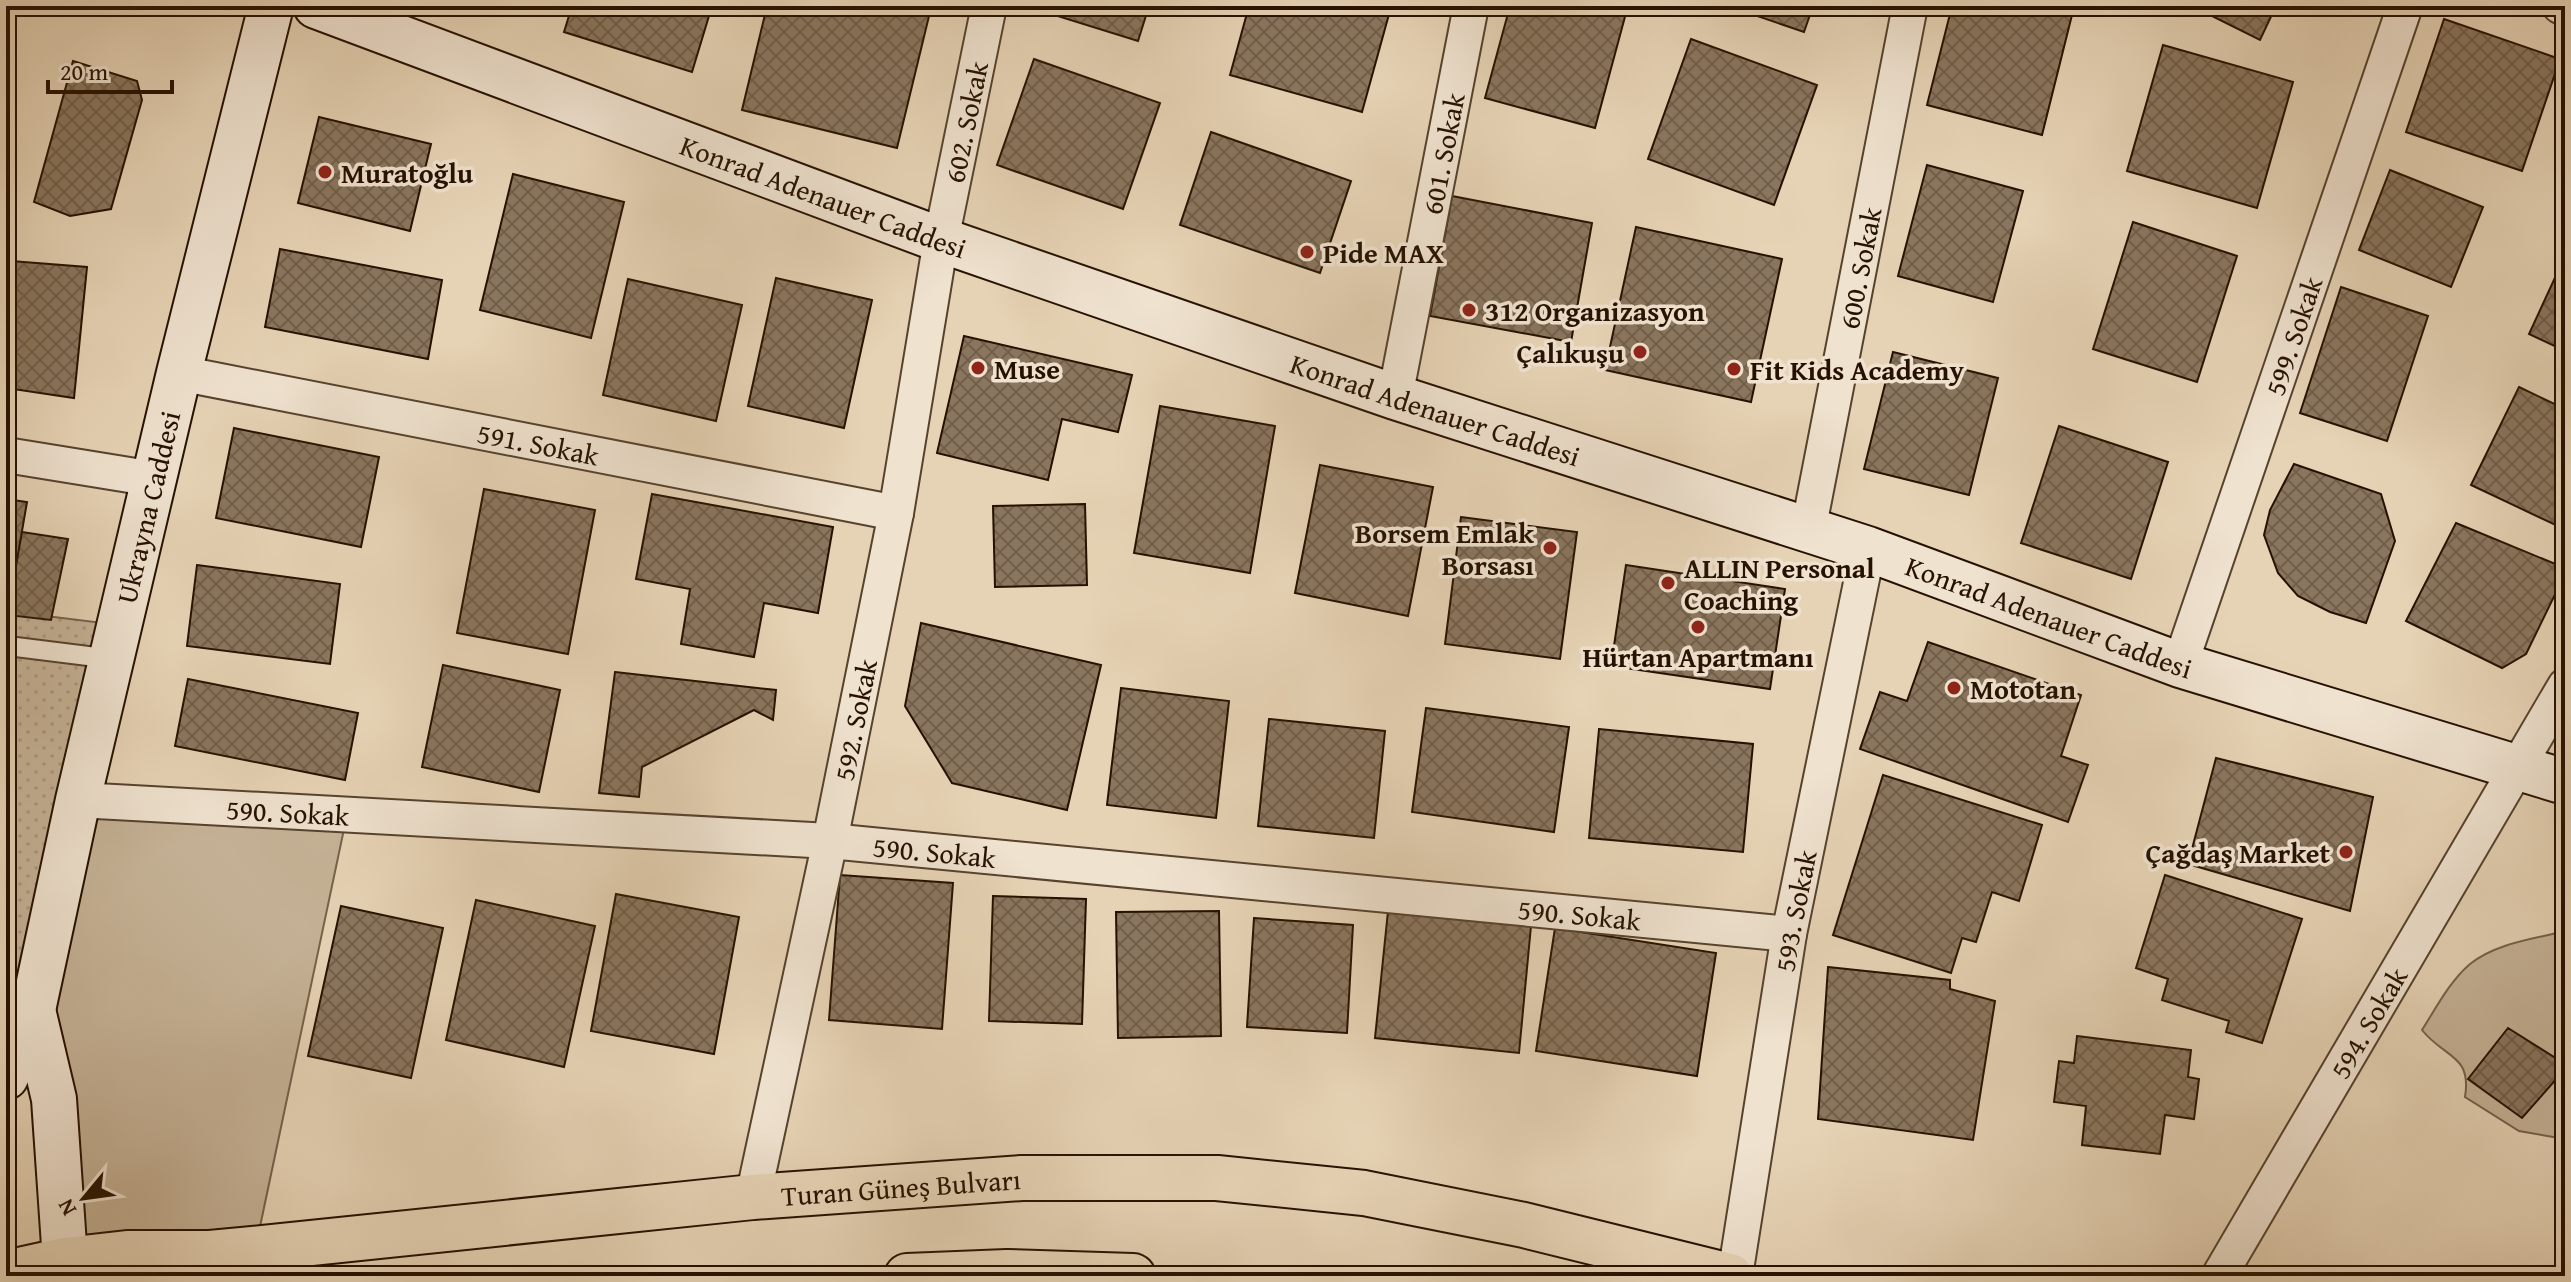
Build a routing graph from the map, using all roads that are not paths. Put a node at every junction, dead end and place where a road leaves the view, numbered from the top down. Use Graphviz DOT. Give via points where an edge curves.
graph roads {
  1 [pos="271,6"];
  2 [pos="316,6"];
  3 [pos="989,6"];
  4 [pos="1471,6"];
  5 [pos="1910,6"];
  6 [pos="2405,6"];
  7 [pos="941,240"];
  8 [pos="179,373"];
  9 [pos="1395,397"];
  10 [pos="6,455"];
  11 [pos="154,479"];
  12 [pos="896,513"];
  13 [pos="1808,531"];
  14 [pos="1868,549"];
  15 [pos="7,649"];
  16 [pos="112,659"];
  17 [pos="2180,665"];
  18 [pos="2565,686"];
  19 [pos="2516,767"];
  20 [pos="2565,782"];
  21 [pos="78,800"];
  22 [pos="830,841"];
  23 [pos="1789,934"];
  24 [pos="33,1010"];
  25 [pos="6,1077"];
  26 [pos="753,1197"];
  27 [pos="205,1264"];
  28 [pos="68,1268"];
  29 [pos="6,1273"];
  30 [pos="907,1276"];
  31 [pos="1133,1276"];
  32 [pos="1732,1276"];
  33 [pos="2219,1276"];
  1 -- 8 [label="main road, Ukrayna Caddesi"];
  2 -- 7 [label="main road, Konrad Adenauer Caddesi"];
  3 -- 7 [label="street, 602. Sokak"];
  4 -- 9 [label="street, 601. Sokak"];
  5 -- 13 [label="street, 600. Sokak"];
  6 -- 17 [label="street, 599. Sokak"];
  7 -- 9 [label="main road, Konrad Adenauer Caddesi"];
  7 -- 12 [label="street, 592. Sokak"];
  8 -- 11 [label="main road, Ukrayna Caddesi"];
  8 -- 12 [label="street, 591. Sokak"];
  9 -- 13 [label="main road, Konrad Adenauer Caddesi"];
  10 -- 11 [label="street"];
  11 -- 16 [label="main road, Ukrayna Caddesi"];
  12 -- 22 [label="street, 592. Sokak"];
  13 -- 14 [label="main road, Konrad Adenauer Caddesi"];
  14 -- 17 [label="main road, Konrad Adenauer Caddesi"];
  14 -- 23 [label="street, 593. Sokak"];
  15 -- 16 [label="lane"];
  16 -- 21 [label="main road, Ukrayna Caddesi"];
  17 -- 19 [label="main road, Konrad Adenauer Caddesi"];
  18 -- 19 [label="street, 594. Sokak"];
  19 -- 20 [label="main road, Konrad Adenauer Caddesi"];
  19 -- 33 [label="street, 594. Sokak"];
  21 -- 22 [label="street, 590. Sokak"];
  21 -- 24 [label="main road, Ukrayna Caddesi"];
  22 -- 23 [label="street, 590. Sokak"];
  22 -- 26 [label="street, 592. Sokak"];
  23 -- 32 [label="street, 593. Sokak"];
  24 -- 25 [label="main road, Ukrayna Caddesi"];
  24 -- 28 [label="main road, Ukrayna Caddesi" via="54,1099"];
  26 -- 27 [label="main road, Turan Güneş Bulvarı"];
  26 -- 32 [label="main road, Turan Güneş Bulvarı" via="1022,1178 1217,1178 1364,1193"];
  27 -- 28 [label="main road, Turan Güneş Bulvarı" via="127,1253"];
  28 -- 29 [label="main road, Turan Güneş Bulvarı"];
  30 -- 31 [label="main road"];
}
